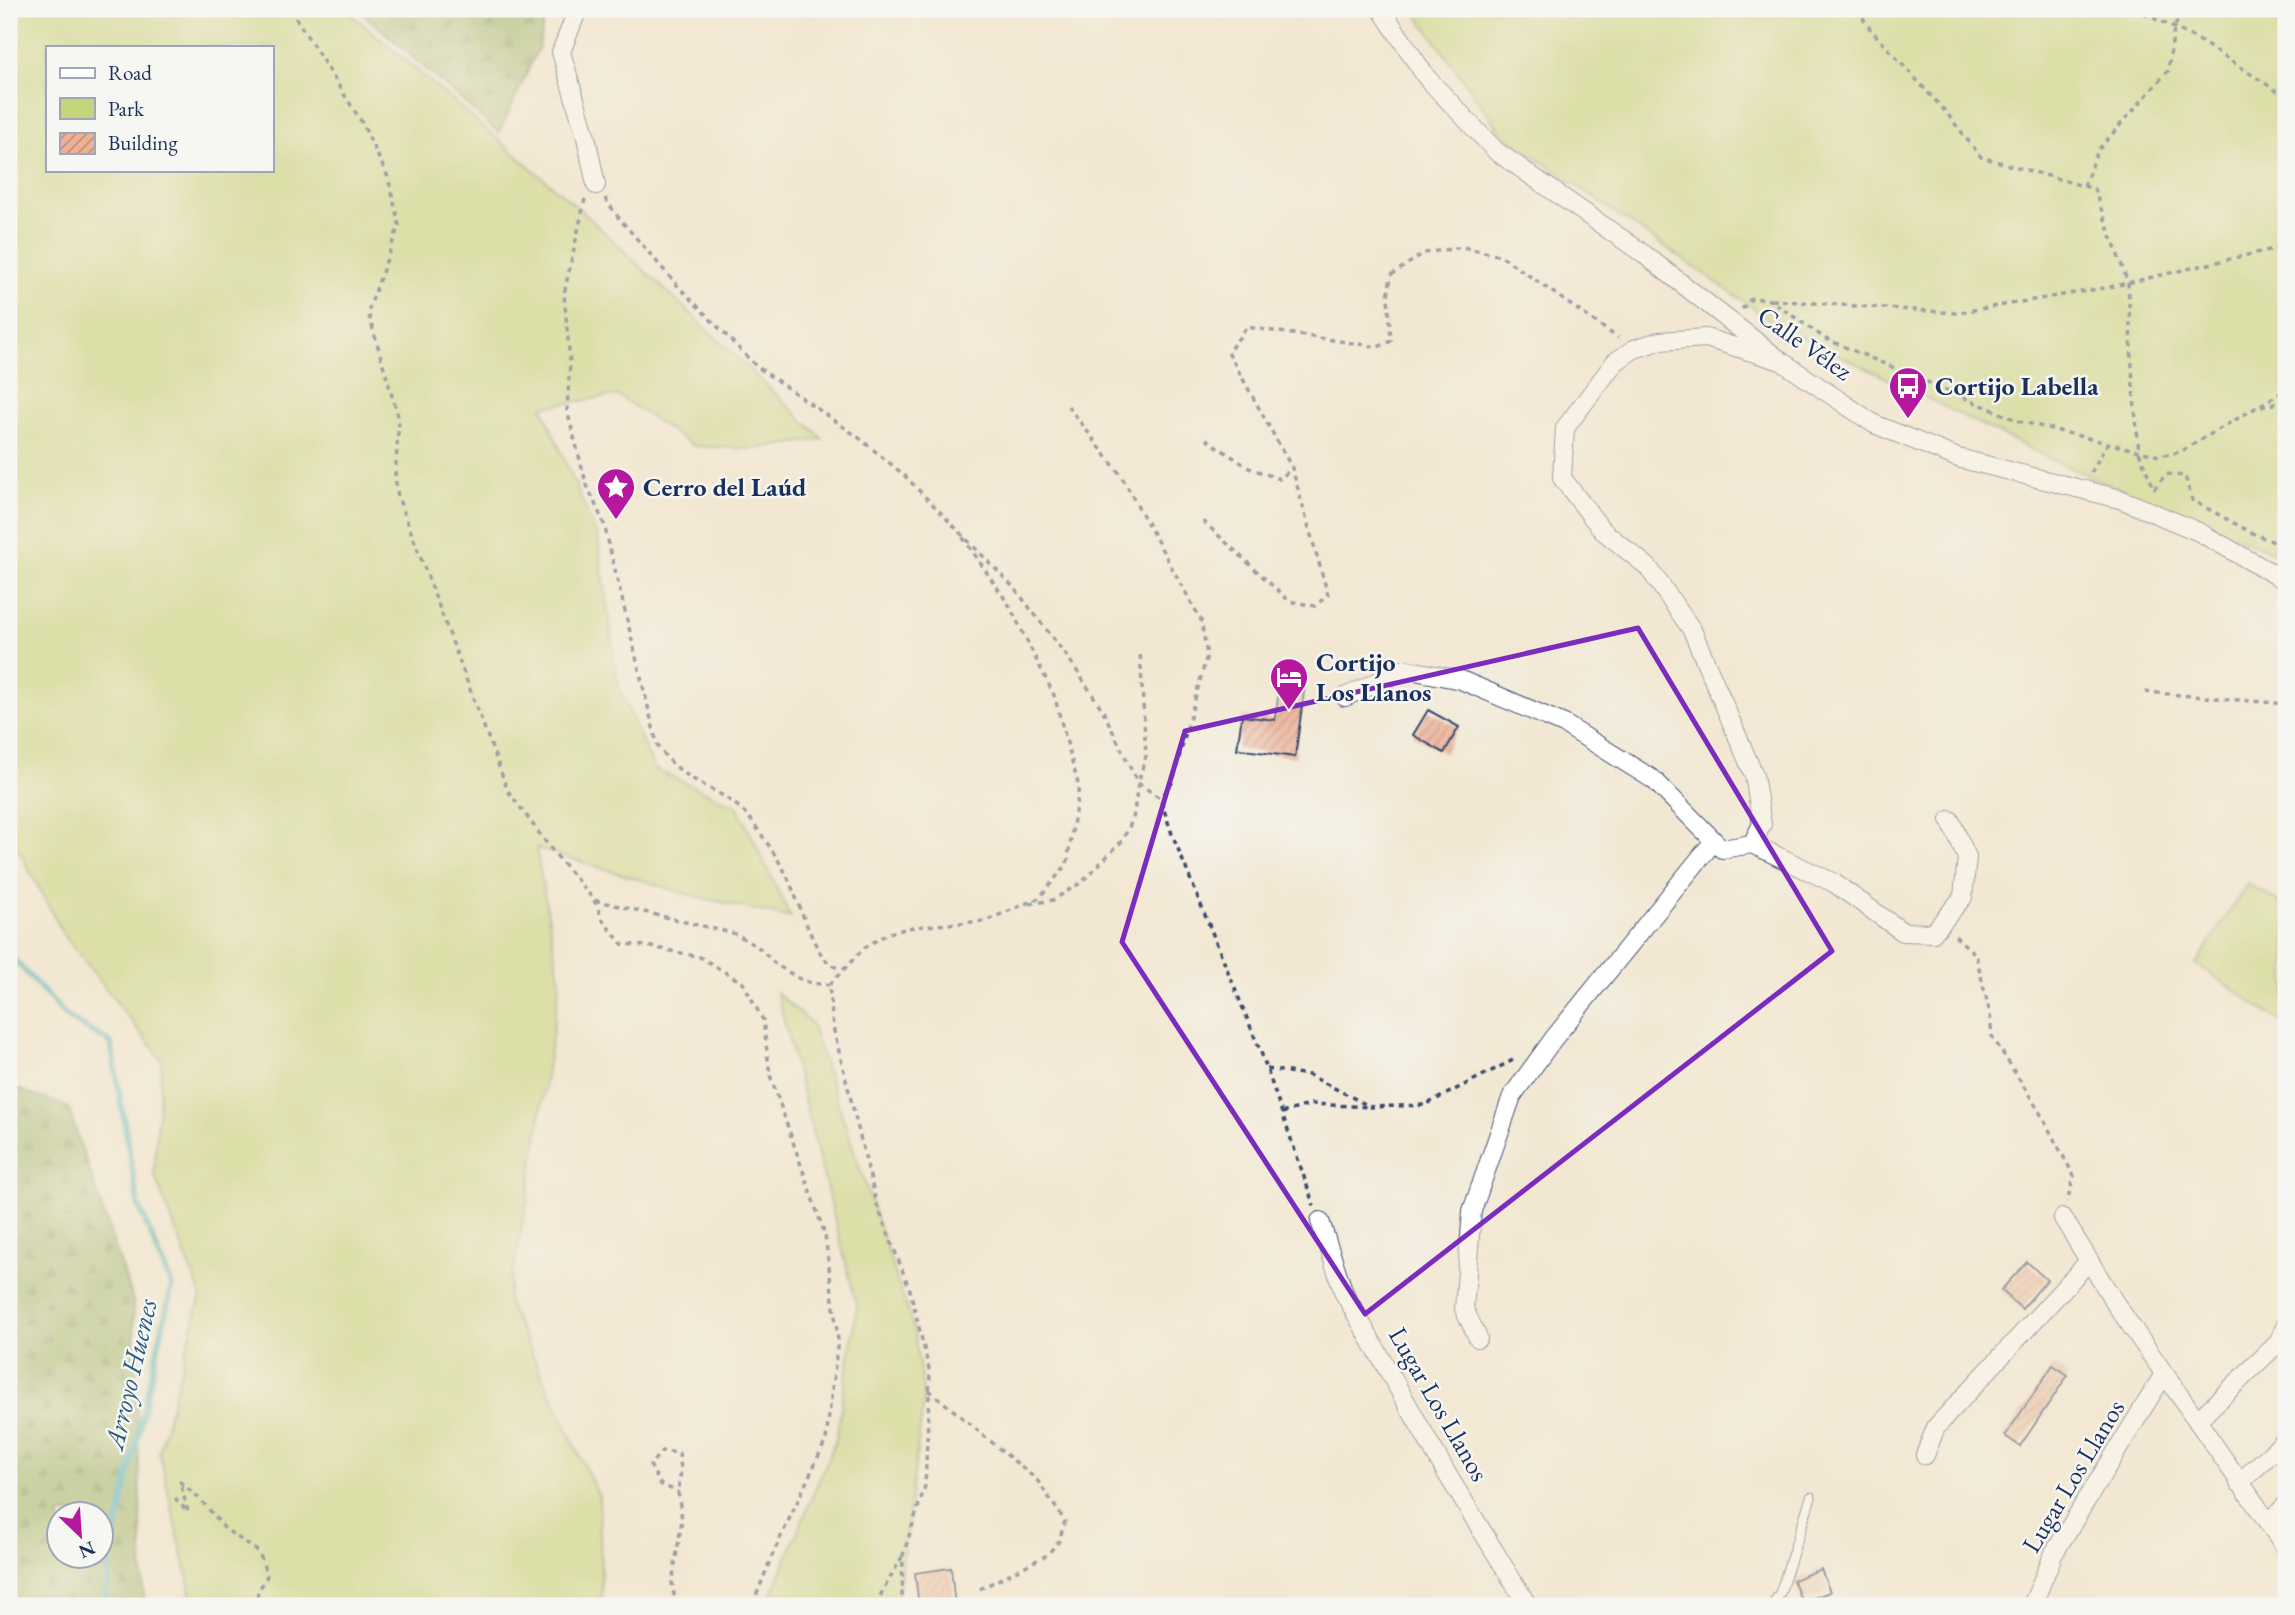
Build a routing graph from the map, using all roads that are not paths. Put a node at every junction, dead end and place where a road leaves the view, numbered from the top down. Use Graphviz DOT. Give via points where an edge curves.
graph roads {
  1 [pos="578,9"];
  2 [pos="1381,9"];
  3 [pos="596,185"];
  4 [pos="1781,361"];
  5 [pos="2286,582"];
  6 [pos="1345,697"];
  7 [pos="1950,820"];
  8 [pos="1714,841"];
  9 [pos="1752,844"];
  10 [pos="2063,1218"];
  11 [pos="1320,1221"];
  12 [pos="2089,1261"];
  13 [pos="2286,1325"];
  14 [pos="1478,1338"];
  15 [pos="2164,1374"];
  16 [pos="2197,1422"];
  17 [pos="2286,1440"];
  18 [pos="1925,1455"];
  19 [pos="2239,1483"];
  20 [pos="1811,1497"];
  21 [pos="2286,1505"];
  22 [pos="2268,1523"];
  23 [pos="2286,1548"];
  24 [pos="1528,1606"];
  25 [pos="1772,1606"];
  26 [pos="2032,1606"];
  1 -- 3 [label="street" via="561,52"];
  2 -- 4 [label="street, Calle Vélez" via="1427,78 1496,151 1644,255"];
  4 -- 5 [label="street, Calle Vélez" via="1874,424 1958,458 2120,499 2199,532"];
  4 -- 9 [label="street" via="1706,338 1659,341 1634,349 1615,362 1565,428 1562,478 1602,530 1648,567 1692,630 1754,775 1762,824"];
  6 -- 8 [label="street" via="1405,669 1461,680 1564,724 1654,780"];
  7 -- 9 [label="street" via="1968,857 1963,897 1933,933 1903,932 1834,883"];
  8 -- 9 [label="street" via="1722,849"];
  8 -- 14 [label="street" via="1512,1096 1472,1211 1464,1308"];
  10 -- 12 [label="street"];
  11 -- 24 [label="street, Lugar Los Llanos" via="1345,1293"];
  12 -- 15 [label="street"];
  12 -- 18 [label="street" via="1936,1427"];
  13 -- 16 [label="street" via="2278,1343"];
  15 -- 16 [label="street"];
  15 -- 26 [label="street, Lugar Los Llanos" via="2054,1553"];
  16 -- 19 [label="street"];
  17 -- 19 [label="street"];
  19 -- 22 [label="street"];
  20 -- 25 [label="lane"];
  21 -- 22 [label="street"];
  22 -- 23 [label="street"];
}
